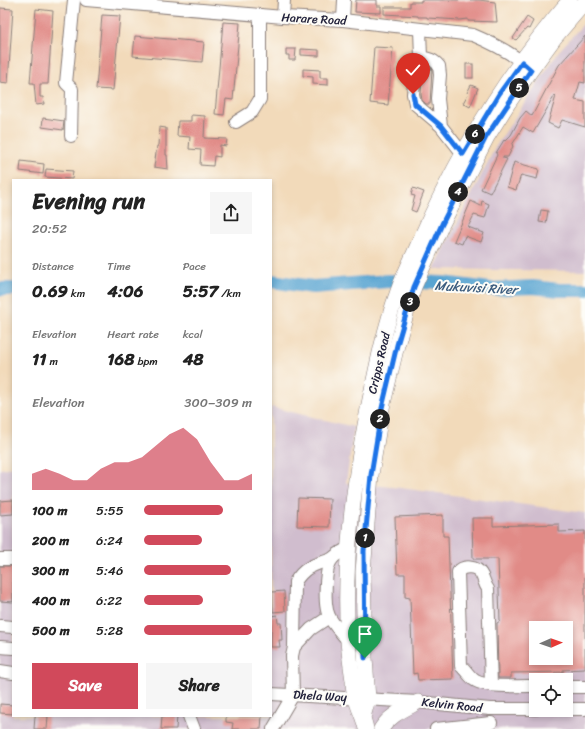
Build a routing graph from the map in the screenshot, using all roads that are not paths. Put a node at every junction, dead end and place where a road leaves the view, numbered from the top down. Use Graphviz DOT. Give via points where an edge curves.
graph roads {
  1 [pos="74,0"];
  2 [pos="86,0"];
  3 [pos="284,0"];
  4 [pos="344,0"];
  5 [pos="570,0"];
  6 [pos="132,2"];
  7 [pos="585,2"];
  8 [pos="260,15"];
  9 [pos="283,17"];
  10 [pos="343,20"];
  11 [pos="420,29"];
  12 [pos="421,58"];
  13 [pos="526,66"];
  14 [pos="236,122"];
  15 [pos="441,126"];
  16 [pos="71,136"];
  17 [pos="463,154"];
  18 [pos="414,269"];
  19 [pos="348,548"];
  20 [pos="0,559"];
  21 [pos="12,559"];
  22 [pos="332,559"];
  23 [pos="329,616"];
  24 [pos="0,626"];
  25 [pos="12,627"];
  26 [pos="348,641"];
  27 [pos="0,647"];
  28 [pos="294,647"];
  29 [pos="12,648"];
  30 [pos="0,672"];
  31 [pos="12,673"];
  32 [pos="491,685"];
  33 [pos="529,686"];
  34 [pos="573,687"];
  35 [pos="585,687"];
  36 [pos="272,694"];
  37 [pos="293,695"];
  38 [pos="362,698"];
  39 [pos="418,702"];
  40 [pos="490,709"];
  41 [pos="529,709"];
  42 [pos="573,709"];
  43 [pos="585,709"];
  44 [pos="189,717"];
  45 [pos="365,723"];
  46 [pos="491,726"];
  47 [pos="194,729"];
  48 [pos="273,729"];
  49 [pos="381,729"];
  50 [pos="436,729"];
  1 -- 16 [label="street" via="66,83 72,89"];
  2 -- 6 [label="street, Harare Road"];
  3 -- 9 [label="street"];
  4 -- 10 [label="street"];
  5 -- 13 [label="main road" via="546,28"];
  6 -- 8 [label="street, Harare Road"];
  7 -- 13 [label="main road"];
  8 -- 9 [label="street, Harare Road"];
  8 -- 14 [label="street" via="260,98 252,112"];
  9 -- 10 [label="street, Harare Road"];
  10 -- 11 [label="street, Harare Road"];
  11 -- 12 [label="street"];
  11 -- 13 [label="street, Harare Road" via="473,35"];
  12 -- 15 [label="street" via="433,60 439,66 438,99"];
  12 -- 15 [label="street" via="416,64 415,104"];
  13 -- 17 [label="main road, Cripps Road" via="499,94"];
  13 -- 18 [label="main road, Cripps Road"];
  15 -- 17 [label="street"];
  17 -- 18 [label="main road, Cripps Road" via="428,222"];
  18 -- 19 [label="main road, Cripps Road" via="399,289 374,376 355,481"];
  18 -- 38 [label="main road, Cripps Road" via="414,287 382,408 371,475 363,572 365,658"];
  19 -- 22 [label="street"];
  19 -- 26 [label="main road, Cripps Road"];
  20 -- 21 [label="street"];
  22 -- 23 [label="street" via="327,573 326,608"];
  22 -- 28 [label="street" via="309,566 295,582"];
  23 -- 26 [label="street"];
  23 -- 28 [label="street" via="311,629"];
  24 -- 25 [label="street"];
  26 -- 38 [label="main road, Cripps Road"];
  27 -- 29 [label="street"];
  28 -- 37 [label="street"];
  30 -- 31 [label="street"];
  32 -- 32 [label="street" via="475,681 461,666 458,572 464,568 477,570 482,574 488,589"];
  32 -- 33 [label="street"];
  34 -- 35 [label="street"];
  36 -- 37 [label="street, Dhela Way"];
  37 -- 38 [label="street, Dhela Way"];
  37 -- 48 [label="street"];
  38 -- 39 [label="street, Kelvin Road"];
  38 -- 45 [label="main road, Cripps Road"];
  39 -- 40 [label="street, Kelvin Road"];
  39 -- 49 [label="main road" via="393,715"];
  40 -- 41 [label="street, Kelvin Road"];
  40 -- 46 [label="street"];
  42 -- 43 [label="street"];
  44 -- 47 [label="street"];
  46 -- 50 [label="street"];
}
